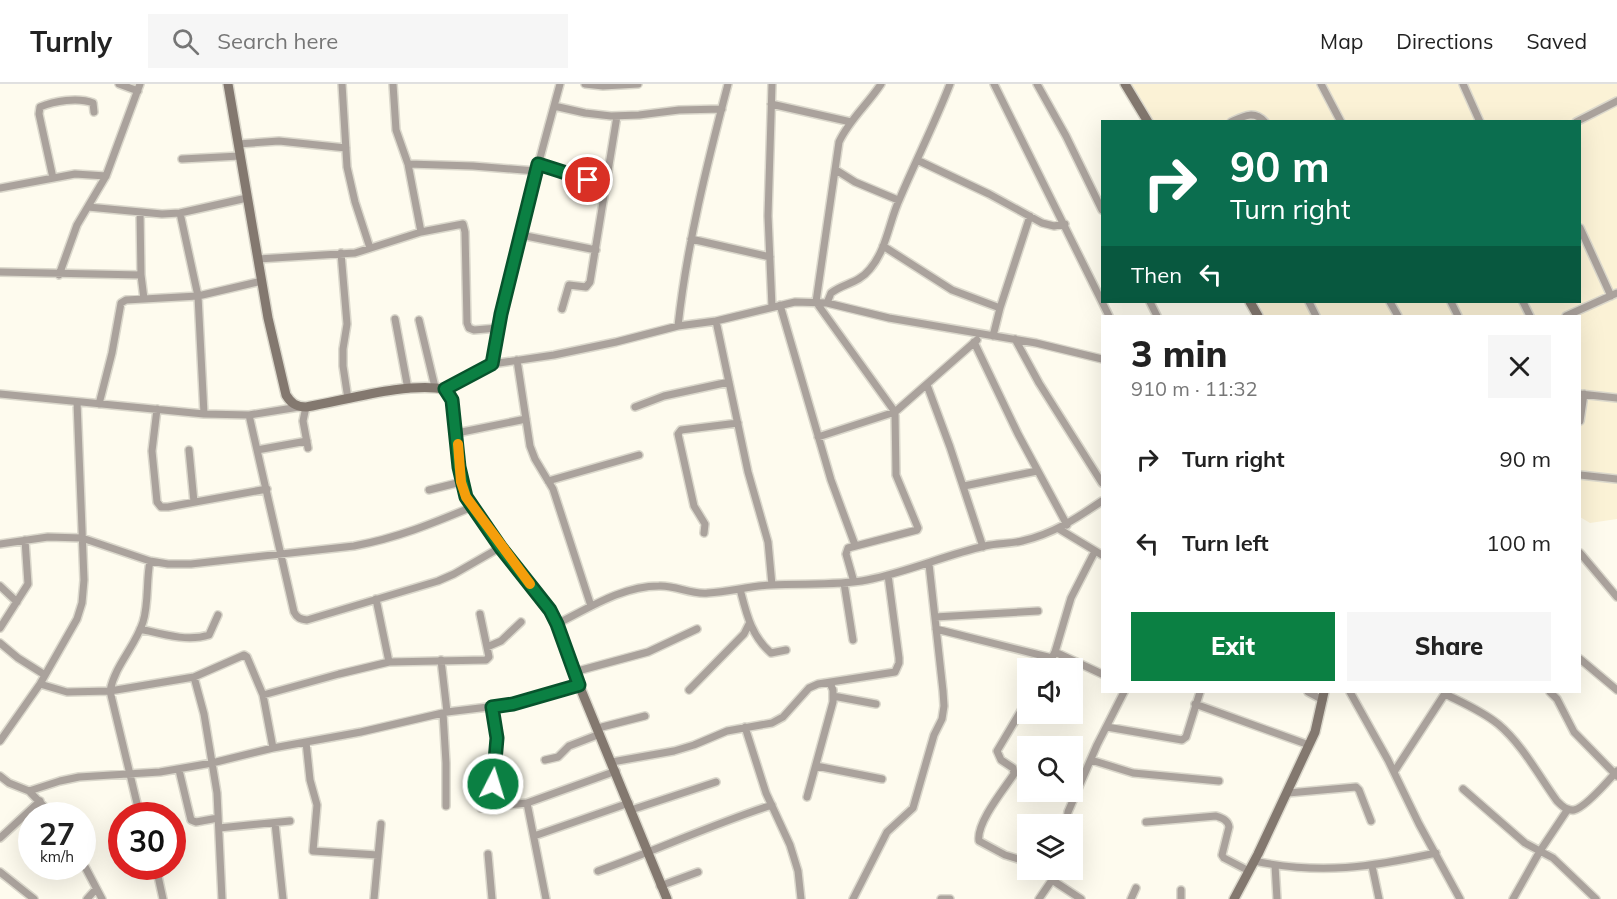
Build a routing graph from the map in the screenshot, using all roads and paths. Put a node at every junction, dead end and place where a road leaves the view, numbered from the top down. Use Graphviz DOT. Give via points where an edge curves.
graph roads {
  1 [pos="119,84"];
  2 [pos="228,84"];
  3 [pos="342,84"];
  4 [pos="393,84"];
  5 [pos="560,84"];
  6 [pos="585,84"];
  7 [pos="638,84"];
  8 [pos="729,84"];
  9 [pos="772,84"];
  10 [pos="881,84"];
  11 [pos="950,84"];
  12 [pos="994,84"];
  13 [pos="1037,84"];
  14 [pos="1125,84"];
  15 [pos="1321,84"];
  16 [pos="1463,84"];
  17 [pos="139,87"];
  18 [pos="1617,101"];
  19 [pos="771,104"];
  20 [pos="554,106"];
  21 [pos="722,109"];
  22 [pos="94,112"];
  23 [pos="617,116"];
  24 [pos="1147,120"];
  25 [pos="1237,120"];
  26 [pos="1263,120"];
  27 [pos="1340,120"];
  28 [pos="1479,120"];
  29 [pos="1580,120"];
  30 [pos="851,122"];
  31 [pos="238,144"];
  32 [pos="346,148"];
  33 [pos="240,156"];
  34 [pos="182,159"];
  35 [pos="917,160"];
  36 [pos="408,164"];
  37 [pos="537,168"];
  38 [pos="836,170"];
  39 [pos="106,176"];
  40 [pos="53,178"];
  41 [pos="0,188"];
  42 [pos="605,189"];
  43 [pos="247,198"];
  44 [pos="898,200"];
  45 [pos="88,207"];
  46 [pos="1101,208"];
  47 [pos="140,212"];
  48 [pos="180,213"];
  49 [pos="1030,216"];
  50 [pos="1065,224"];
  51 [pos="1581,230"];
  52 [pos="421,232"];
  53 [pos="521,235"];
  54 [pos="691,239"];
  55 [pos="883,246"];
  56 [pos="370,248"];
  57 [pos="596,250"];
  58 [pos="341,253"];
  59 [pos="770,257"];
  60 [pos="258,259"];
  61 [pos="0,272"];
  62 [pos="59,275"];
  63 [pos="141,275"];
  64 [pos="262,281"];
  65 [pos="1614,294"];
  66 [pos="198,296"];
  67 [pos="144,299"];
  68 [pos="1101,299"];
  69 [pos="816,302"];
  70 [pos="827,303"];
  71 [pos="776,306"];
  72 [pos="1000,308"];
  73 [pos="562,309"];
  74 [pos="1568,315"];
  75 [pos="396,319"];
  76 [pos="419,320"];
  77 [pos="716,321"];
  78 [pos="678,326"];
  79 [pos="498,328"];
  80 [pos="983,334"];
  81 [pos="993,336"];
  82 [pos="1015,339"];
  83 [pos="974,342"];
  84 [pos="1101,359"];
  85 [pos="518,360"];
  86 [pos="492,364"];
  87 [pos="729,382"];
  88 [pos="927,385"];
  89 [pos="435,387"];
  90 [pos="408,389"];
  91 [pos="445,389"];
  92 [pos="0,394"];
  93 [pos="1582,394"];
  94 [pos="348,399"];
  95 [pos="1617,399"];
  96 [pos="77,402"];
  97 [pos="99,404"];
  98 [pos="303,407"];
  99 [pos="635,407"];
  100 [pos="157,409"];
  101 [pos="895,412"];
  102 [pos="204,414"];
  103 [pos="249,415"];
  104 [pos="526,419"];
  105 [pos="738,423"];
  106 [pos="457,433"];
  107 [pos="819,437"];
  108 [pos="189,450"];
  109 [pos="257,450"];
  110 [pos="639,455"];
  111 [pos="1037,471"];
  112 [pos="1581,475"];
  113 [pos="1617,479"];
  114 [pos="548,481"];
  115 [pos="1101,481"];
  116 [pos="461,482"];
  117 [pos="964,486"];
  118 [pos="267,489"];
  119 [pos="429,490"];
  120 [pos="194,502"];
  121 [pos="1101,502"];
  122 [pos="472,507"];
  123 [pos="1067,525"];
  124 [pos="1059,529"];
  125 [pos="704,533"];
  126 [pos="82,538"];
  127 [pos="25,540"];
  128 [pos="0,544"];
  129 [pos="855,545"];
  130 [pos="983,547"];
  131 [pos="501,548"];
  132 [pos="1095,550"];
  133 [pos="282,554"];
  134 [pos="1101,554"];
  135 [pos="1581,554"];
  136 [pos="150,561"];
  137 [pos="929,564"];
  138 [pos="888,575"];
  139 [pos="854,582"];
  140 [pos="844,583"];
  141 [pos="772,585"];
  142 [pos="0,586"];
  143 [pos="740,589"];
  144 [pos="1617,597"];
  145 [pos="376,599"];
  146 [pos="17,602"];
  147 [pos="591,606"];
  148 [pos="1038,611"];
  149 [pos="480,614"];
  150 [pos="218,615"];
  151 [pos="934,617"];
  152 [pos="520,622"];
  153 [pos="557,624"];
  154 [pos="749,624"];
  155 [pos="0,628"];
  156 [pos="140,629"];
  157 [pos="936,629"];
  158 [pos="697,630"];
  159 [pos="853,640"];
  160 [pos="0,643"];
  161 [pos="487,647"];
  162 [pos="786,650"];
  163 [pos="1053,655"];
  164 [pos="1052,658"];
  165 [pos="441,660"];
  166 [pos="1581,660"];
  167 [pos="389,662"];
  168 [pos="574,672"];
  169 [pos="1101,674"];
  170 [pos="45,675"];
  171 [pos="194,677"];
  172 [pos="830,683"];
  173 [pos="40,684"];
  174 [pos="579,685"];
  175 [pos="689,690"];
  176 [pos="1617,690"];
  177 [pos="110,691"];
  178 [pos="1124,693"];
  179 [pos="1200,693"];
  180 [pos="1352,693"];
  181 [pos="1446,693"];
  182 [pos="1551,693"];
  183 [pos="263,695"];
  184 [pos="833,696"];
  185 [pos="1324,696"];
  186 [pos="876,704"];
  187 [pos="1195,704"];
  188 [pos="492,707"];
  189 [pos="445,713"];
  190 [pos="645,716"];
  191 [pos="1017,718"];
  192 [pos="745,727"];
  193 [pos="1107,727"];
  194 [pos="599,731"];
  195 [pos="0,741"];
  196 [pos="306,742"];
  197 [pos="1309,745"];
  198 [pos="273,748"];
  199 [pos="544,760"];
  200 [pos="1091,760"];
  201 [pos="212,763"];
  202 [pos="614,766"];
  203 [pos="816,766"];
  204 [pos="179,770"];
  205 [pos="1394,772"];
  206 [pos="130,774"];
  207 [pos="1616,774"];
  208 [pos="0,776"];
  209 [pos="882,779"];
  210 [pos="1219,781"];
  211 [pos="716,782"];
  212 [pos="1463,789"];
  213 [pos="29,791"];
  214 [pos="1288,793"];
  215 [pos="807,797"];
  216 [pos="40,801"];
  217 [pos="137,802"];
  218 [pos="527,803"];
  219 [pos="772,805"];
  220 [pos="446,806"];
  221 [pos="494,807"];
  222 [pos="630,807"];
  223 [pos="481,808"];
  224 [pos="1568,809"];
  225 [pos="1068,814"];
  226 [pos="218,818"];
  227 [pos="290,821"];
  228 [pos="1371,821"];
  229 [pos="1146,822"];
  230 [pos="275,823"];
  231 [pos="381,824"];
  232 [pos="219,828"];
  233 [pos="534,836"];
  234 [pos="0,838"];
  235 [pos="1540,851"];
  236 [pos="648,853"];
  237 [pos="488,854"];
  238 [pos="1436,854"];
  239 [pos="378,855"];
  240 [pos="1017,859"];
  241 [pos="1254,861"];
  242 [pos="1275,865"];
  243 [pos="1372,866"];
  244 [pos="598,871"];
  245 [pos="1249,871"];
  246 [pos="0,872"];
  247 [pos="698,872"];
  248 [pos="92,880"];
  249 [pos="159,880"];
  250 [pos="1052,880"];
  251 [pos="660,886"];
  252 [pos="1136,888"];
  253 [pos="96,889"];
  254 [pos="1181,890"];
  255 [pos="34,899"];
  256 [pos="87,899"];
  257 [pos="102,899"];
  258 [pos="163,899"];
  259 [pos="222,899"];
  260 [pos="283,899"];
  261 [pos="374,899"];
  262 [pos="492,899"];
  263 [pos="546,899"];
  264 [pos="667,899"];
  265 [pos="801,899"];
  266 [pos="853,899"];
  267 [pos="941,899"];
  268 [pos="950,899"];
  269 [pos="1039,899"];
  270 [pos="1081,899"];
  271 [pos="1131,899"];
  272 [pos="1181,899"];
  273 [pos="1234,899"];
  274 [pos="1277,899"];
  275 [pos="1379,899"];
  276 [pos="1460,899"];
  277 [pos="1513,899"];
  278 [pos="1596,899"];
  1 -- 17 [label="street"];
  2 -- 31 [label="street"];
  3 -- 32 [label="street"];
  4 -- 36 [label="street" via="396,130"];
  5 -- 20 [label="street"];
  6 -- 7 [label="street"];
  8 -- 21 [label="street"];
  9 -- 19 [label="street"];
  10 -- 30 [label="street"];
  11 -- 35 [label="street"];
  12 -- 50 [label="street"];
  13 -- 46 [label="street"];
  14 -- 24 [label="street"];
  15 -- 27 [label="street"];
  16 -- 28 [label="street"];
  17 -- 39 [label="street"];
  18 -- 29 [label="street"];
  19 -- 30 [label="street"];
  19 -- 59 [label="street"];
  20 -- 23 [label="street"];
  20 -- 37 [label="street"];
  21 -- 23 [label="street"];
  21 -- 54 [label="street"];
  22 -- 40 [label="street" via="93,103 87,101 40,107"];
  23 -- 42 [label="street"];
  25 -- 26 [label="street" via="1252,114"];
  30 -- 38 [label="street" via="840,142"];
  31 -- 32 [label="street" via="279,141"];
  31 -- 33 [label="street"];
  32 -- 56 [label="street" via="351,186"];
  33 -- 34 [label="street"];
  33 -- 43 [label="street"];
  35 -- 44 [label="street"];
  35 -- 49 [label="street"];
  36 -- 37 [label="street"];
  36 -- 52 [label="street"];
  37 -- 42 [label="street" via="572,174"];
  37 -- 53 [label="street"];
  38 -- 44 [label="street"];
  38 -- 69 [label="street"];
  39 -- 40 [label="street" via="75,174"];
  39 -- 45 [label="street"];
  40 -- 41 [label="street"];
  42 -- 57 [label="street"];
  43 -- 48 [label="street"];
  43 -- 60 [label="street"];
  44 -- 55 [label="street"];
  45 -- 47 [label="street"];
  45 -- 62 [label="street" via="77,225"];
  47 -- 48 [label="street"];
  47 -- 63 [label="street"];
  48 -- 66 [label="street"];
  49 -- 50 [label="street" via="1050,225"];
  49 -- 72 [label="street"];
  50 -- 68 [label="street"];
  51 -- 65 [label="street"];
  52 -- 56 [label="street"];
  52 -- 79 [label="street" via="465,225 467,323 474,330"];
  53 -- 57 [label="street"];
  53 -- 79 [label="street"];
  54 -- 59 [label="street"];
  54 -- 78 [label="street"];
  55 -- 70 [label="street" via="864,276 831,292"];
  55 -- 72 [label="street" via="952,290"];
  56 -- 58 [label="street"];
  57 -- 73 [label="street" via="589,285 569,285"];
  58 -- 60 [label="street"];
  58 -- 94 [label="street" via="348,324 343,349"];
  59 -- 71 [label="street"];
  60 -- 64 [label="street"];
  61 -- 62 [label="street"];
  62 -- 63 [label="street"];
  63 -- 67 [label="street"];
  64 -- 66 [label="street"];
  64 -- 98 [label="street" via="286,395 291,403"];
  65 -- 74 [label="street"];
  66 -- 67 [label="street"];
  66 -- 102 [label="street"];
  67 -- 97 [label="street" via="121,303"];
  69 -- 70 [label="street"];
  69 -- 71 [label="street"];
  69 -- 101 [label="street"];
  70 -- 80 [label="street"];
  71 -- 77 [label="street"];
  71 -- 107 [label="street"];
  72 -- 81 [label="street"];
  75 -- 90 [label="street"];
  76 -- 89 [label="street"];
  77 -- 78 [label="street"];
  77 -- 87 [label="street"];
  78 -- 85 [label="street"];
  79 -- 86 [label="street"];
  80 -- 81 [label="street"];
  80 -- 83 [label="street"];
  81 -- 82 [label="street"];
  82 -- 84 [label="street"];
  82 -- 115 [label="street"];
  83 -- 88 [label="street"];
  83 -- 111 [label="street"];
  85 -- 86 [label="street"];
  85 -- 104 [label="street"];
  86 -- 91 [label="street"];
  87 -- 99 [label="street" via="664,396"];
  87 -- 105 [label="street"];
  88 -- 101 [label="street"];
  88 -- 117 [label="street"];
  89 -- 90 [label="street"];
  89 -- 91 [label="street"];
  90 -- 94 [label="street"];
  91 -- 106 [label="street" via="452,400"];
  92 -- 96 [label="street"];
  93 -- 95 [label="street"];
  94 -- 98 [label="street"];
  96 -- 97 [label="street"];
  96 -- 126 [label="street"];
  97 -- 100 [label="street"];
  98 -- 103 [label="street"];
  98 -- 109 [label="street" via="308,445"];
  100 -- 102 [label="street"];
  100 -- 120 [label="street" via="152,451 157,502 165,507"];
  101 -- 107 [label="street"];
  101 -- 129 [label="street" via="896,475 918,528"];
  102 -- 103 [label="street"];
  103 -- 109 [label="street"];
  104 -- 106 [label="street"];
  104 -- 114 [label="street" via="534,459"];
  105 -- 125 [label="street" via="681,430 678,434 694,506 705,524"];
  105 -- 141 [label="street" via="768,542"];
  106 -- 116 [label="street"];
  107 -- 129 [label="street"];
  108 -- 120 [label="street"];
  109 -- 118 [label="street"];
  110 -- 114 [label="street"];
  111 -- 117 [label="street"];
  111 -- 123 [label="street"];
  112 -- 113 [label="street"];
  114 -- 147 [label="street"];
  116 -- 119 [label="street"];
  116 -- 122 [label="street"];
  117 -- 130 [label="street"];
  118 -- 120 [label="street"];
  118 -- 133 [label="street"];
  121 -- 123 [label="street"];
  122 -- 131 [label="street"];
  122 -- 133 [label="street" via="398,537"];
  123 -- 124 [label="street"];
  124 -- 130 [label="street" via="1021,542"];
  124 -- 132 [label="street"];
  126 -- 127 [label="street"];
  126 -- 136 [label="street"];
  126 -- 170 [label="street" via="82,603"];
  127 -- 128 [label="street"];
  127 -- 146 [label="street" via="28,584"];
  129 -- 139 [label="street" via="846,554"];
  130 -- 137 [label="street"];
  131 -- 145 [label="street" via="446,578"];
  131 -- 153 [label="street"];
  132 -- 134 [label="street"];
  132 -- 163 [label="street" via="1071,598"];
  133 -- 136 [label="street" via="191,564"];
  133 -- 145 [label="street" via="294,612 301,620"];
  135 -- 144 [label="street"];
  136 -- 156 [label="street"];
  137 -- 138 [label="street"];
  137 -- 151 [label="street"];
  138 -- 139 [label="street"];
  138 -- 172 [label="street" via="899,658 895,672"];
  139 -- 140 [label="street"];
  140 -- 141 [label="street"];
  140 -- 159 [label="street"];
  141 -- 143 [label="street"];
  142 -- 146 [label="street"];
  143 -- 147 [label="street" via="698,594 668,586 649,586"];
  143 -- 154 [label="street"];
  145 -- 167 [label="street"];
  146 -- 155 [label="street"];
  147 -- 153 [label="street"];
  148 -- 151 [label="street"];
  149 -- 161 [label="street"];
  150 -- 156 [label="street" via="209,635 204,637"];
  151 -- 157 [label="street"];
  152 -- 161 [label="street" via="501,641"];
  153 -- 168 [label="street"];
  154 -- 162 [label="street" via="771,652"];
  154 -- 175 [label="street" via="744,634"];
  156 -- 177 [label="street" via="115,671"];
  157 -- 163 [label="street"];
  157 -- 266 [label="street" via="944,706 918,797 911,812 887,832"];
  158 -- 168 [label="street" via="648,652"];
  160 -- 170 [label="street"];
  161 -- 165 [label="street" via="486,660"];
  163 -- 164 [label="street"];
  163 -- 169 [label="street"];
  165 -- 167 [label="street"];
  165 -- 189 [label="street"];
  166 -- 176 [label="street"];
  167 -- 183 [label="street"];
  168 -- 174 [label="street"];
  170 -- 173 [label="street"];
  171 -- 177 [label="street"];
  171 -- 183 [label="street" via="244,655"];
  171 -- 201 [label="street"];
  172 -- 184 [label="street"];
  172 -- 192 [label="street" via="809,688 778,720"];
  173 -- 177 [label="street" via="67,692"];
  173 -- 195 [label="street"];
  174 -- 188 [label="street"];
  174 -- 194 [label="street"];
  177 -- 206 [label="street"];
  178 -- 193 [label="street"];
  179 -- 187 [label="street"];
  180 -- 205 [label="street" via="1357,696"];
  181 -- 205 [label="street"];
  181 -- 224 [label="street" via="1499,725 1557,801"];
  182 -- 207 [label="street" via="1574,732"];
  183 -- 198 [label="street"];
  184 -- 186 [label="street"];
  184 -- 203 [label="street"];
  185 -- 197 [label="street"];
  187 -- 193 [label="street" via="1182,740"];
  187 -- 197 [label="street"];
  188 -- 189 [label="street"];
  188 -- 221 [label="street" via="497,738"];
  189 -- 196 [label="street"];
  189 -- 220 [label="street"];
  190 -- 194 [label="street"];
  191 -- 240 [label="street" via="998,752 1001,760 1015,770 1014,774 986,817 979,841"];
  192 -- 202 [label="street"];
  192 -- 219 [label="street"];
  193 -- 200 [label="street"];
  194 -- 199 [label="street" via="569,746 558,757"];
  194 -- 202 [label="street"];
  196 -- 198 [label="street"];
  196 -- 239 [label="street" via="317,805 313,851"];
  197 -- 214 [label="street"];
  198 -- 201 [label="street"];
  200 -- 210 [label="street" via="1133,773"];
  200 -- 225 [label="street"];
  201 -- 204 [label="street"];
  201 -- 226 [label="street"];
  202 -- 218 [label="street"];
  202 -- 222 [label="street"];
  203 -- 209 [label="street"];
  203 -- 215 [label="street"];
  204 -- 206 [label="street"];
  204 -- 226 [label="street" via="191,820"];
  205 -- 238 [label="street"];
  206 -- 213 [label="street" via="79,777"];
  206 -- 217 [label="street"];
  207 -- 224 [label="street" via="1579,808"];
  208 -- 213 [label="street"];
  211 -- 222 [label="street"];
  212 -- 235 [label="street" via="1525,843"];
  213 -- 216 [label="street"];
  214 -- 228 [label="street" via="1356,787"];
  214 -- 241 [label="street"];
  216 -- 234 [label="street"];
  218 -- 221 [label="street"];
  218 -- 233 [label="street"];
  219 -- 236 [label="street"];
  219 -- 265 [label="street" via="790,845"];
  221 -- 223 [label="street"];
  222 -- 233 [label="street"];
  222 -- 236 [label="street"];
  224 -- 235 [label="street"];
  226 -- 232 [label="street"];
  227 -- 230 [label="street"];
  229 -- 245 [label="street" via="1216,816 1223,819 1229,826 1222,855"];
  230 -- 232 [label="street"];
  230 -- 260 [label="street"];
  231 -- 239 [label="street"];
  232 -- 259 [label="street"];
  233 -- 263 [label="street"];
  235 -- 277 [label="street"];
  235 -- 278 [label="street" via="1553,858"];
  236 -- 244 [label="street"];
  236 -- 251 [label="street"];
  237 -- 262 [label="street"];
  238 -- 243 [label="street"];
  238 -- 276 [label="street"];
  239 -- 261 [label="street"];
  241 -- 242 [label="street"];
  241 -- 245 [label="street"];
  242 -- 243 [label="street" via="1321,870"];
  242 -- 274 [label="street"];
  243 -- 275 [label="street"];
  245 -- 273 [label="street"];
  246 -- 255 [label="street"];
  247 -- 251 [label="street"];
  248 -- 253 [label="street"];
  249 -- 258 [label="street"];
  250 -- 269 [label="street"];
  250 -- 270 [label="street"];
  251 -- 264 [label="street"];
  252 -- 271 [label="street"];
  253 -- 256 [label="street"];
  253 -- 257 [label="street"];
  254 -- 272 [label="street"];
  267 -- 268 [label="street"];
}
